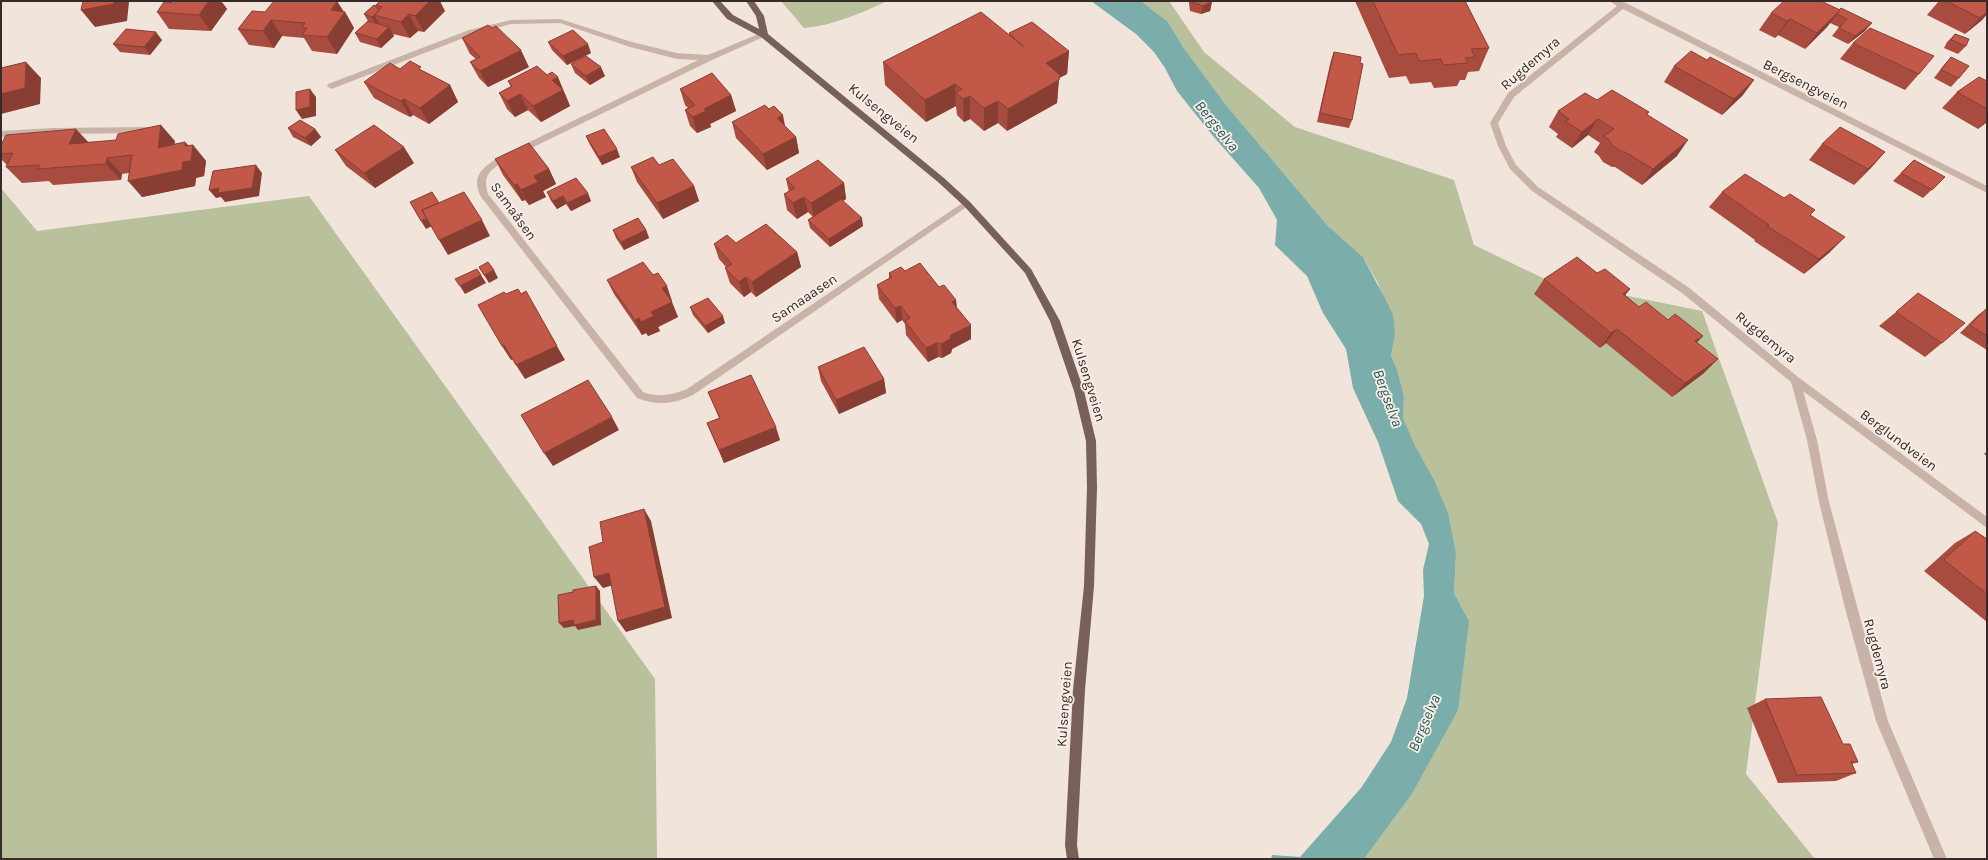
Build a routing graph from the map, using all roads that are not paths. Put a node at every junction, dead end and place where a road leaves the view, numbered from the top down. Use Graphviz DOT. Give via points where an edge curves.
graph roads {
  1 [pos="716,1"];
  2 [pos="750,1"];
  3 [pos="1618,3"];
  4 [pos="764,35"];
  5 [pos="709,58"];
  6 [pos="331,86"];
  7 [pos="150,130"];
  8 [pos="1,134"];
  9 [pos="1987,190"];
  10 [pos="967,204"];
  11 [pos="1795,380"];
  12 [pos="651,400"];
  13 [pos="1987,523"];
  14 [pos="1073,859"];
  15 [pos="1941,859"];
  1 -- 4 [label="main road, Kulsengveien" via="730,18"];
  2 -- 4 [label="main road" via="760,16"];
  3 -- 9 [label="street, Bergsengveien"];
  3 -- 11 [label="street, Rugdemyra" via="1511,95 1494,123 1502,146 1513,167 1535,188 1686,290"];
  4 -- 5 [label="street, Samaåsen"];
  4 -- 10 [label="main road, Kulsengveien"];
  5 -- 6 [label="street, Samaåsen" via="670,54 560,21 511,22 472,32"];
  5 -- 12 [label="street, Samaåsen" via="508,156 488,167 479,184 488,201 640,395"];
  7 -- 8 [label="street"];
  10 -- 12 [label="street, Samaaasen" via="690,392 677,398"];
  10 -- 14 [label="main road, Kulsengveien" via="1028,271 1055,321 1079,391 1090,441 1092,488 1089,586 1079,690 1071,845"];
  11 -- 13 [label="street, Berglundveien"];
  11 -- 15 [label="street, Rugdemyra" via="1812,440 1824,502 1851,608 1882,721"];
}
